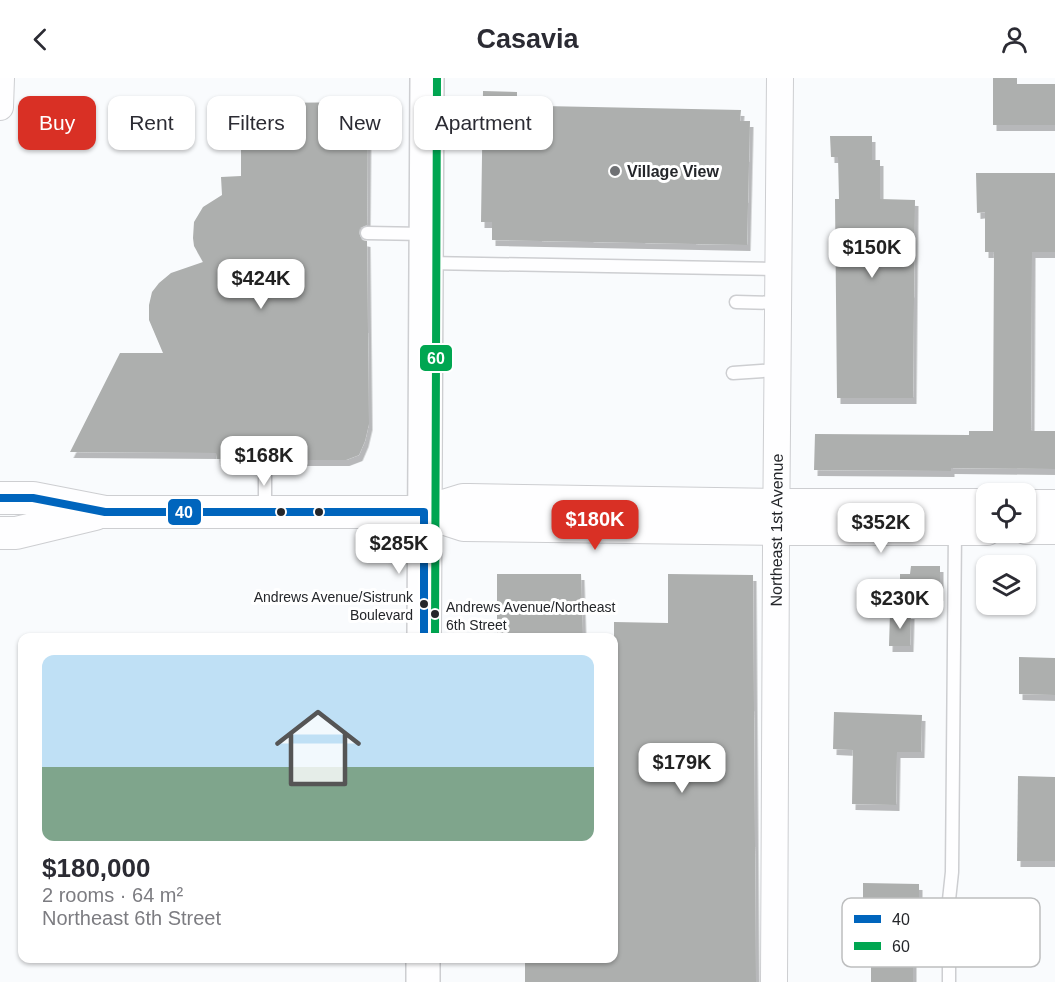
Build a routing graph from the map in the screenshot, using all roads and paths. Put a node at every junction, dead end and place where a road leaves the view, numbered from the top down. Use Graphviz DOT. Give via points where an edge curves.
graph roads {
  1 [pos="1,78"];
  2 [pos="427,78"];
  3 [pos="780,78"];
  4 [pos="0,107"];
  5 [pos="368,233"];
  6 [pos="426,249"];
  7 [pos="778,270"];
  8 [pos="736,302"];
  9 [pos="778,303"];
  10 [pos="777,370"];
  11 [pos="734,373"];
  12 [pos="265,460"];
  13 [pos="0,498"];
  14 [pos="1036,506"];
  15 [pos="1055,506"];
  16 [pos="976,507"];
  17 [pos="105,512"];
  18 [pos="265,512"];
  19 [pos="424,512"];
  20 [pos="776,517"];
  21 [pos="976,528"];
  22 [pos="1036,528"];
  23 [pos="1055,528"];
  24 [pos="955,529"];
  25 [pos="0,533"];
  26 [pos="424,633"];
  27 [pos="948,898"];
  28 [pos="423,963"];
  29 [pos="423,982"];
  30 [pos="774,982"];
  1 -- 4 [label="street"];
  2 -- 6 [label="main road"];
  3 -- 7 [label="street, Northeast 1st Avenue"];
  5 -- 6 [label="lane"];
  6 -- 7 [label="lane"];
  6 -- 19 [label="main road"];
  7 -- 9 [label="street, Northeast 1st Avenue"];
  8 -- 9 [label="lane"];
  9 -- 10 [label="street, Northeast 1st Avenue"];
  10 -- 11 [label="lane"];
  10 -- 20 [label="street, Northeast 1st Avenue"];
  12 -- 18 [label="lane"];
  13 -- 17 [label="street" via="33,498"];
  14 -- 15 [label="street"];
  16 -- 20 [label="street"];
  17 -- 18 [label="street"];
  17 -- 25 [label="street" via="16,533"];
  18 -- 19 [label="street"];
  19 -- 20 [label="street" via="469,500"];
  19 -- 26 [label="main road"];
  20 -- 24 [label="street"];
  20 -- 30 [label="street, Northeast 1st Avenue"];
  21 -- 24 [label="street"];
  22 -- 23 [label="street"];
  24 -- 27 [label="lane" via="952,872"];
  28 -- 29 [label="main road"];
}
